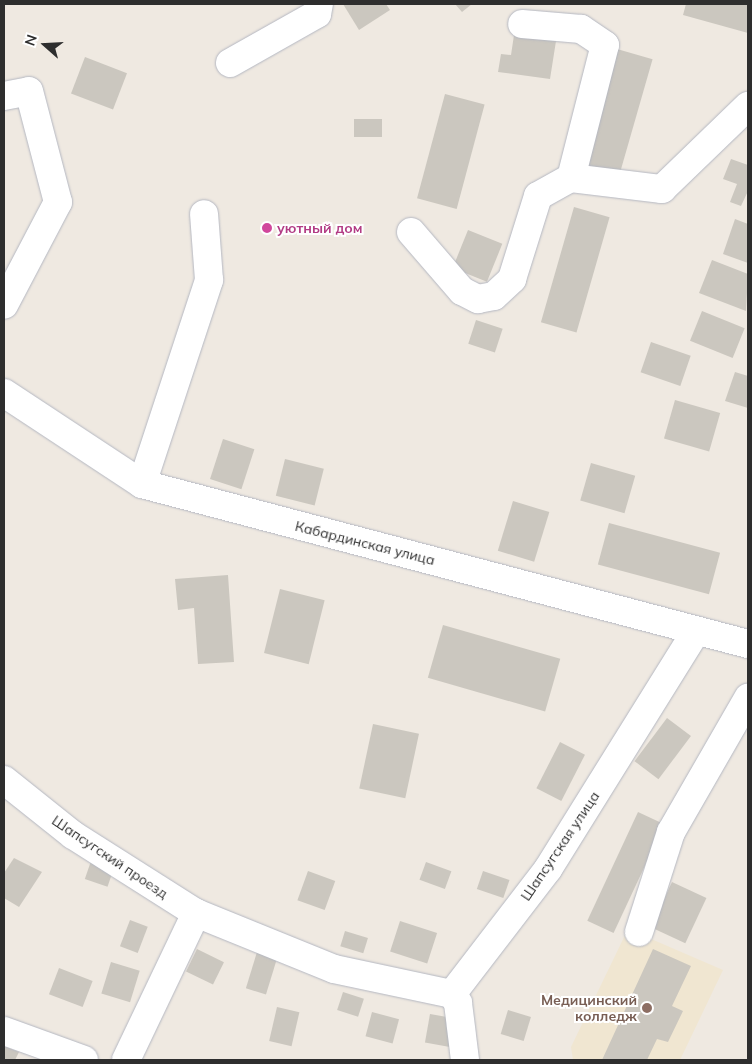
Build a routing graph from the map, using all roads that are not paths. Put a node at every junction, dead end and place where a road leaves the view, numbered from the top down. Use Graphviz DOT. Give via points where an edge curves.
graph roads {
  1 [pos="319,4"];
  2 [pos="522,24"];
  3 [pos="230,63"];
  4 [pos="4,96"];
  5 [pos="748,106"];
  6 [pos="571,178"];
  7 [pos="204,214"];
  8 [pos="411,232"];
  9 [pos="4,305"];
  10 [pos="4,393"];
  11 [pos="142,484"];
  12 [pos="695,633"];
  13 [pos="748,644"];
  14 [pos="748,698"];
  15 [pos="4,780"];
  16 [pos="196,913"];
  17 [pos="638,932"];
  18 [pos="452,994"];
  19 [pos="4,1031"];
  20 [pos="84,1060"];
  21 [pos="126,1060"];
  22 [pos="465,1060"];
  1 -- 3 [label="street" via="317,14"];
  2 -- 6 [label="street" via="581,29 605,45"];
  4 -- 9 [label="street" via="29,91 58,202"];
  5 -- 6 [label="street" via="662,188"];
  6 -- 8 [label="street" via="538,196 512,279 494,296 478,300 462,291"];
  7 -- 11 [label="street" via="209,280"];
  10 -- 11 [label="street, Кабардинская улица"];
  11 -- 12 [label="street, Кабардинская улица" via="379,544"];
  12 -- 13 [label="street, Кабардинская улица"];
  12 -- 18 [label="street, Шапсугская улица" via="548,869"];
  14 -- 17 [label="street" via="671,832"];
  15 -- 16 [label="street, Шапсугский проезд" via="73,836"];
  16 -- 18 [label="street, Шапсугский проезд" via="334,969"];
  16 -- 21 [label="street"];
  18 -- 22 [label="street" via="458,1003"];
  19 -- 20 [label="street"];
}
